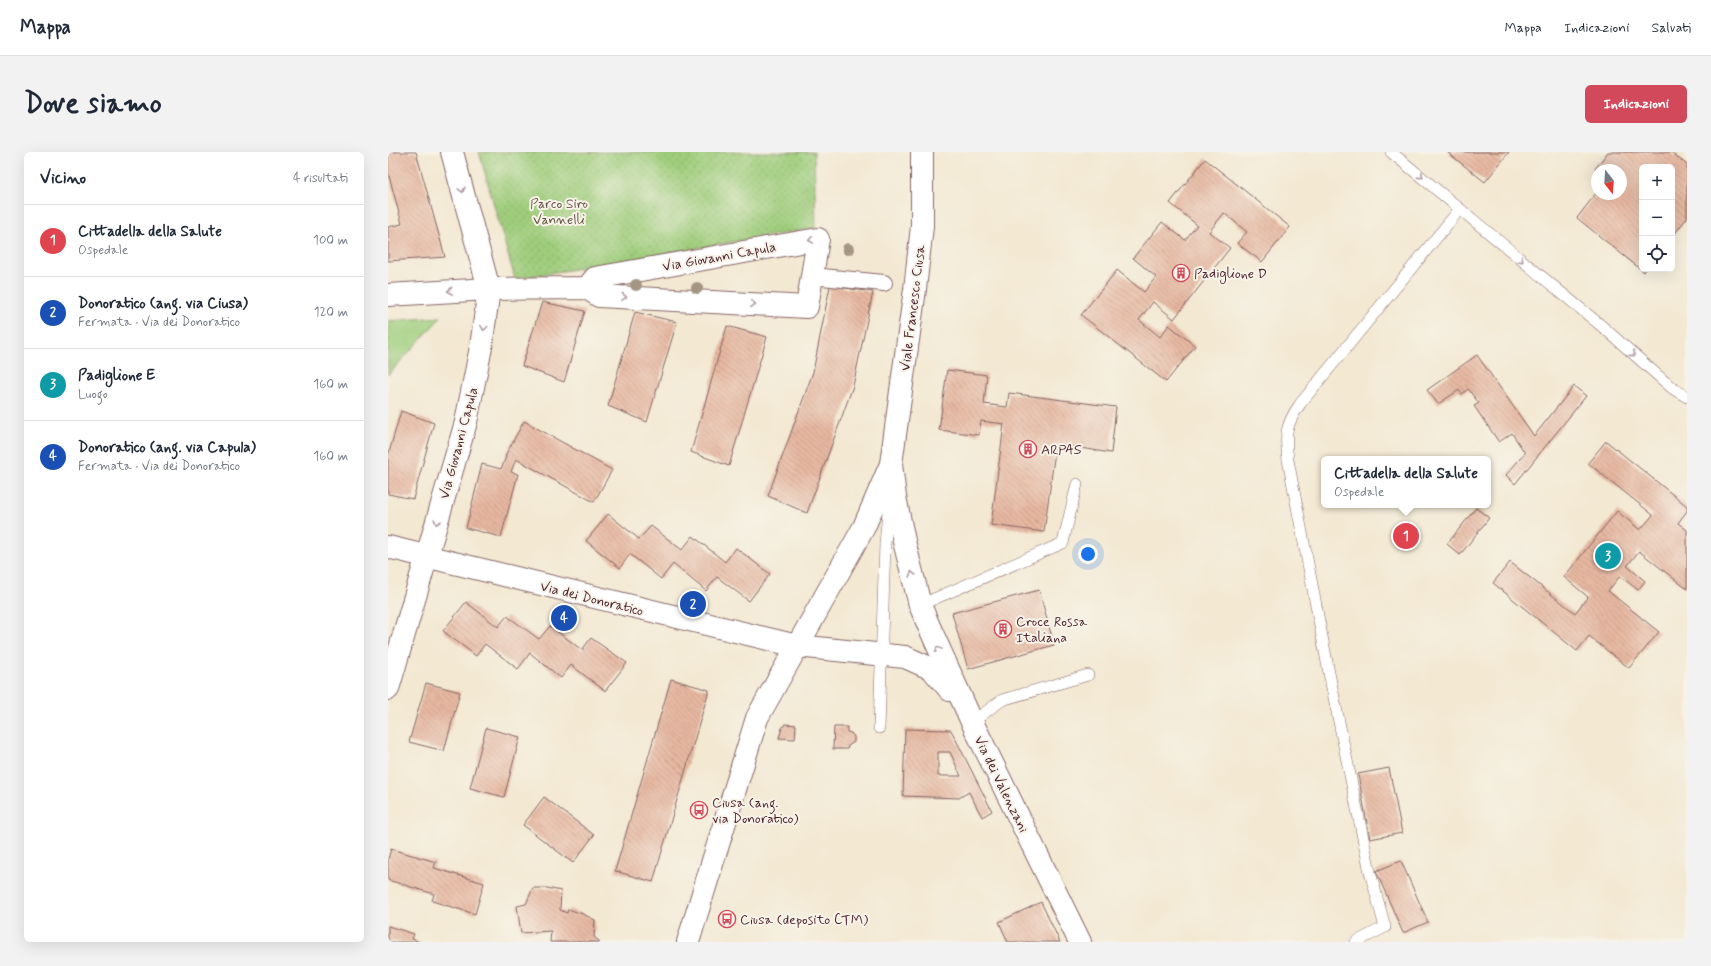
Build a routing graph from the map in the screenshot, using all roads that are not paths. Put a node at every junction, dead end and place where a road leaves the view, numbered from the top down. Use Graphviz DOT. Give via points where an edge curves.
graph roads {
  1 [pos="452,152"];
  2 [pos="922,152"];
  3 [pos="1390,152"];
  4 [pos="1460,210"];
  5 [pos="812,276"];
  6 [pos="884,283"];
  7 [pos="587,288"];
  8 [pos="489,289"];
  9 [pos="388,295"];
  10 [pos="1687,397"];
  11 [pos="891,464"];
  12 [pos="1077,484"];
  13 [pos="388,547"];
  14 [pos="426,558"];
  15 [pos="924,615"];
  16 [pos="797,646"];
  17 [pos="882,654"];
  18 [pos="1088,675"];
  19 [pos="388,689"];
  20 [pos="972,722"];
  21 [pos="879,728"];
  22 [pos="688,942"];
  23 [pos="1080,942"];
  24 [pos="1356,942"];
  1 -- 8 [label="street, one-way"];
  2 -- 11 [label="street, Viale Francesco Ciusa" via="916,289"];
  3 -- 4 [label="lane, one-way"];
  4 -- 10 [label="lane, one-way" via="1598,323 1672,388"];
  4 -- 24 [label="lane" via="1300,404 1290,419 1287,430 1288,460 1329,676 1370,872 1385,927"];
  5 -- 6 [label="street"];
  7 -- 5 [label="street, Via Giovanni Capula, one-way" via="599,296 807,307"];
  5 -- 7 [label="street, Via Giovanni Capula, one-way" via="818,239 595,278"];
  7 -- 8 [label="street, Via Giovanni Capula"];
  8 -- 9 [label="street, one-way"];
  8 -- 14 [label="street, Via Giovanni Capula, one-way" via="481,347 466,422"];
  15 -- 11 [label="street, Viale Francesco Ciusa, one-way" via="904,541"];
  11 -- 16 [label="street, Viale Francesco Ciusa" via="864,527"];
  11 -- 17 [label="lane" via="885,544"];
  12 -- 15 [label="lane" via="1063,543"];
  13 -- 14 [label="street, Via dei Donoratico"];
  14 -- 16 [label="street, Via dei Donoratico"];
  14 -- 19 [label="street, Via Giovanni Capula"];
  20 -- 15 [label="street, Via dei Valenzani, one-way"];
  16 -- 17 [label="street"];
  16 -- 22 [label="street, Viale Francesco Ciusa" via="757,718"];
  17 -- 20 [label="street" via="905,657 932,669 949,688"];
  17 -- 21 [label="lane"];
  18 -- 20 [label="lane" via="1002,700"];
  20 -- 23 [label="street, Via dei Valenzani"];
}
